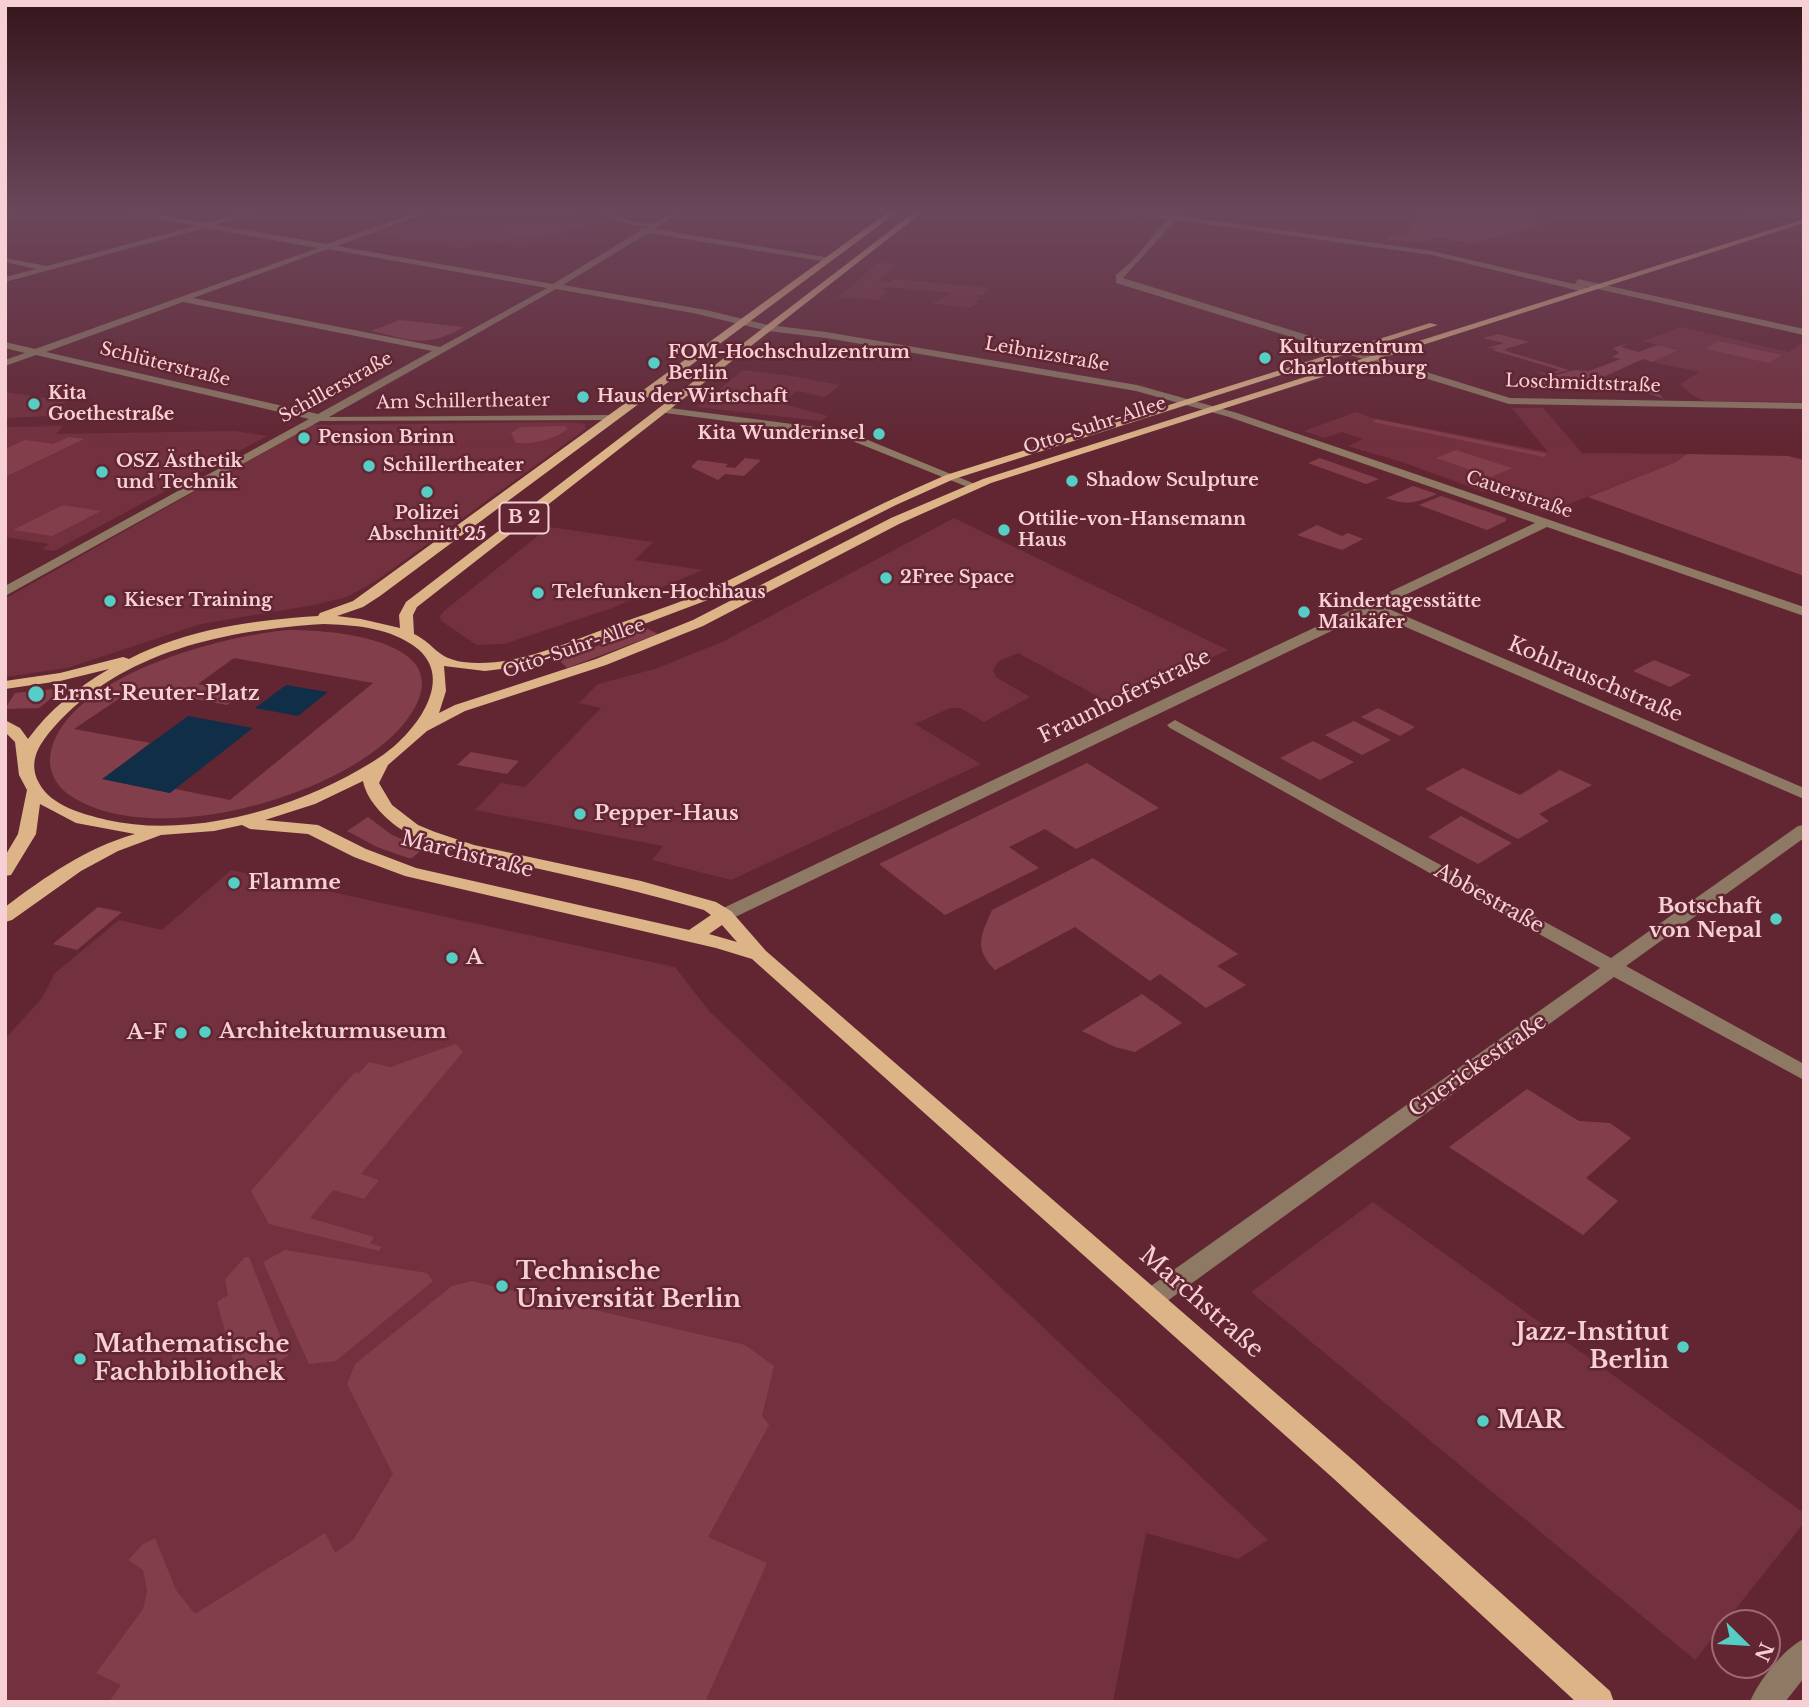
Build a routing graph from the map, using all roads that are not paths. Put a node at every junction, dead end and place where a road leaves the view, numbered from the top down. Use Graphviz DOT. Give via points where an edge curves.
graph roads {
  1 [pos="208,290"];
  2 [pos="544,290"];
  3 [pos="564,290"];
  4 [pos="788,290"];
  5 [pos="818,290"];
  6 [pos="1147,290"];
  7 [pos="1584,290"];
  8 [pos="1597,290"];
  9 [pos="183,299"];
  10 [pos="746,321"];
  11 [pos="1444,322"];
  12 [pos="771,326"];
  13 [pos="1804,332"];
  14 [pos="5,345"];
  15 [pos="440,350"];
  16 [pos="36,352"];
  17 [pos="1346,352"];
  18 [pos="1367,359"];
  19 [pos="5,363"];
  20 [pos="1190,401"];
  21 [pos="1804,406"];
  22 [pos="662,410"];
  23 [pos="1217,410"];
  24 [pos="610,418"];
  25 [pos="316,419"];
  26 [pos="950,477"];
  27 [pos="974,486"];
  28 [pos="1546,523"];
  29 [pos="5,592"];
  30 [pos="1370,606"];
  31 [pos="1804,612"];
  32 [pos="304,620"];
  33 [pos="407,634"];
  34 [pos="157,652"];
  35 [pos="433,659"];
  36 [pos="5,685"];
  37 [pos="5,725"];
  38 [pos="1175,725"];
  39 [pos="422,728"];
  40 [pos="26,758"];
  41 [pos="383,761"];
  42 [pos="34,792"];
  43 [pos="1804,794"];
  44 [pos="232,824"];
  45 [pos="177,830"];
  46 [pos="1804,830"];
  47 [pos="5,871"];
  48 [pos="724,915"];
  49 [pos="5,916"];
  50 [pos="692,937"];
  51 [pos="759,955"];
  52 [pos="1613,967"];
  53 [pos="1804,1073"];
  54 [pos="1150,1300"];
  55 [pos="1804,1654"];
  56 [pos="1599,1702"];
  57 [pos="1765,1702"];
  1 -- 9 [label="street"];
  2 -- 15 [label="street, Schillerstraße"];
  3 -- 10 [label="street, Leibnizstraße"];
  4 -- 10 [label="main road, B 2"];
  5 -- 12 [label="main road, B 2"];
  6 -- 17 [label="street, Loschmidtstraße"];
  7 -- 18 [label="main road, Otto-Suhr-Allee"];
  8 -- 13 [label="street"];
  9 -- 15 [label="street"];
  9 -- 16 [label="street"];
  10 -- 12 [label="street, Leibnizstraße"];
  10 -- 24 [label="main road, B 2"];
  11 -- 17 [label="main road, Otto-Suhr-Allee"];
  12 -- 20 [label="street, Leibnizstraße"];
  12 -- 22 [label="main road, B 2"];
  14 -- 16 [label="street, Schlüterstraße"];
  15 -- 25 [label="street, Schillerstraße"];
  16 -- 19 [label="street"];
  16 -- 25 [label="street, Schlüterstraße"];
  17 -- 18 [label="street, Loschmidtstraße"];
  17 -- 20 [label="main road, Otto-Suhr-Allee"];
  18 -- 21 [label="street, Loschmidtstraße" via="1509,401"];
  18 -- 23 [label="main road, Otto-Suhr-Allee"];
  20 -- 23 [label="street, Leibnizstraße"];
  20 -- 26 [label="main road, Otto-Suhr-Allee"];
  22 -- 26 [label="street" via="832,430"];
  22 -- 33 [label="main road, B 2" via="411,606 406,615"];
  23 -- 27 [label="main road, Otto-Suhr-Allee"];
  23 -- 28 [label="street, Cauerstraße"];
  24 -- 25 [label="street, Am Schillertheater"];
  24 -- 32 [label="main road, B 2" via="367,598"];
  25 -- 29 [label="street, Schillerstraße"];
  26 -- 27 [label="street"];
  26 -- 35 [label="main road, Otto-Suhr-Allee" via="700,598 562,650 498,666 463,666"];
  27 -- 39 [label="main road, Otto-Suhr-Allee" via="698,623 601,662 460,708"];
  28 -- 30 [label="street, Fraunhoferstraße"];
  28 -- 31 [label="street, Cauerstraße"];
  30 -- 43 [label="street, Kohlrauschstraße"];
  30 -- 48 [label="street, Fraunhoferstraße"];
  32 -- 33 [label="main road" via="358,622"];
  32 -- 34 [label="main road, B 2" via="230,629"];
  33 -- 35 [label="main road"];
  34 -- 36 [label="main road" via="60,677"];
  34 -- 40 [label="main road, B 2" via="76,698 44,728"];
  35 -- 39 [label="main road" via="440,682 433,710"];
  37 -- 40 [label="main road" via="19,735"];
  38 -- 52 [label="street, Abbestraße"];
  39 -- 41 [label="main road"];
  40 -- 42 [label="main road"];
  41 -- 44 [label="main road" via="318,795"];
  41 -- 48 [label="main road, Marchstraße" via="371,783 385,808 412,829 470,849 680,896"];
  42 -- 45 [label="main road" via="59,810 88,821"];
  42 -- 47 [label="main road" via="27,834"];
  44 -- 45 [label="main road"];
  44 -- 50 [label="main road, Marchstraße" via="312,829 411,872"];
  45 -- 49 [label="main road" via="97,853"];
  46 -- 52 [label="street, Guerickestraße"];
  48 -- 50 [label="main road"];
  48 -- 51 [label="main road, Marchstraße"];
  50 -- 51 [label="main road, Marchstraße"];
  51 -- 54 [label="main road, Marchstraße"];
  52 -- 53 [label="street, Abbestraße"];
  52 -- 54 [label="street, Guerickestraße"];
  54 -- 56 [label="main road, Marchstraße" via="1446,1560"];
  55 -- 57 [label="street"];
}
